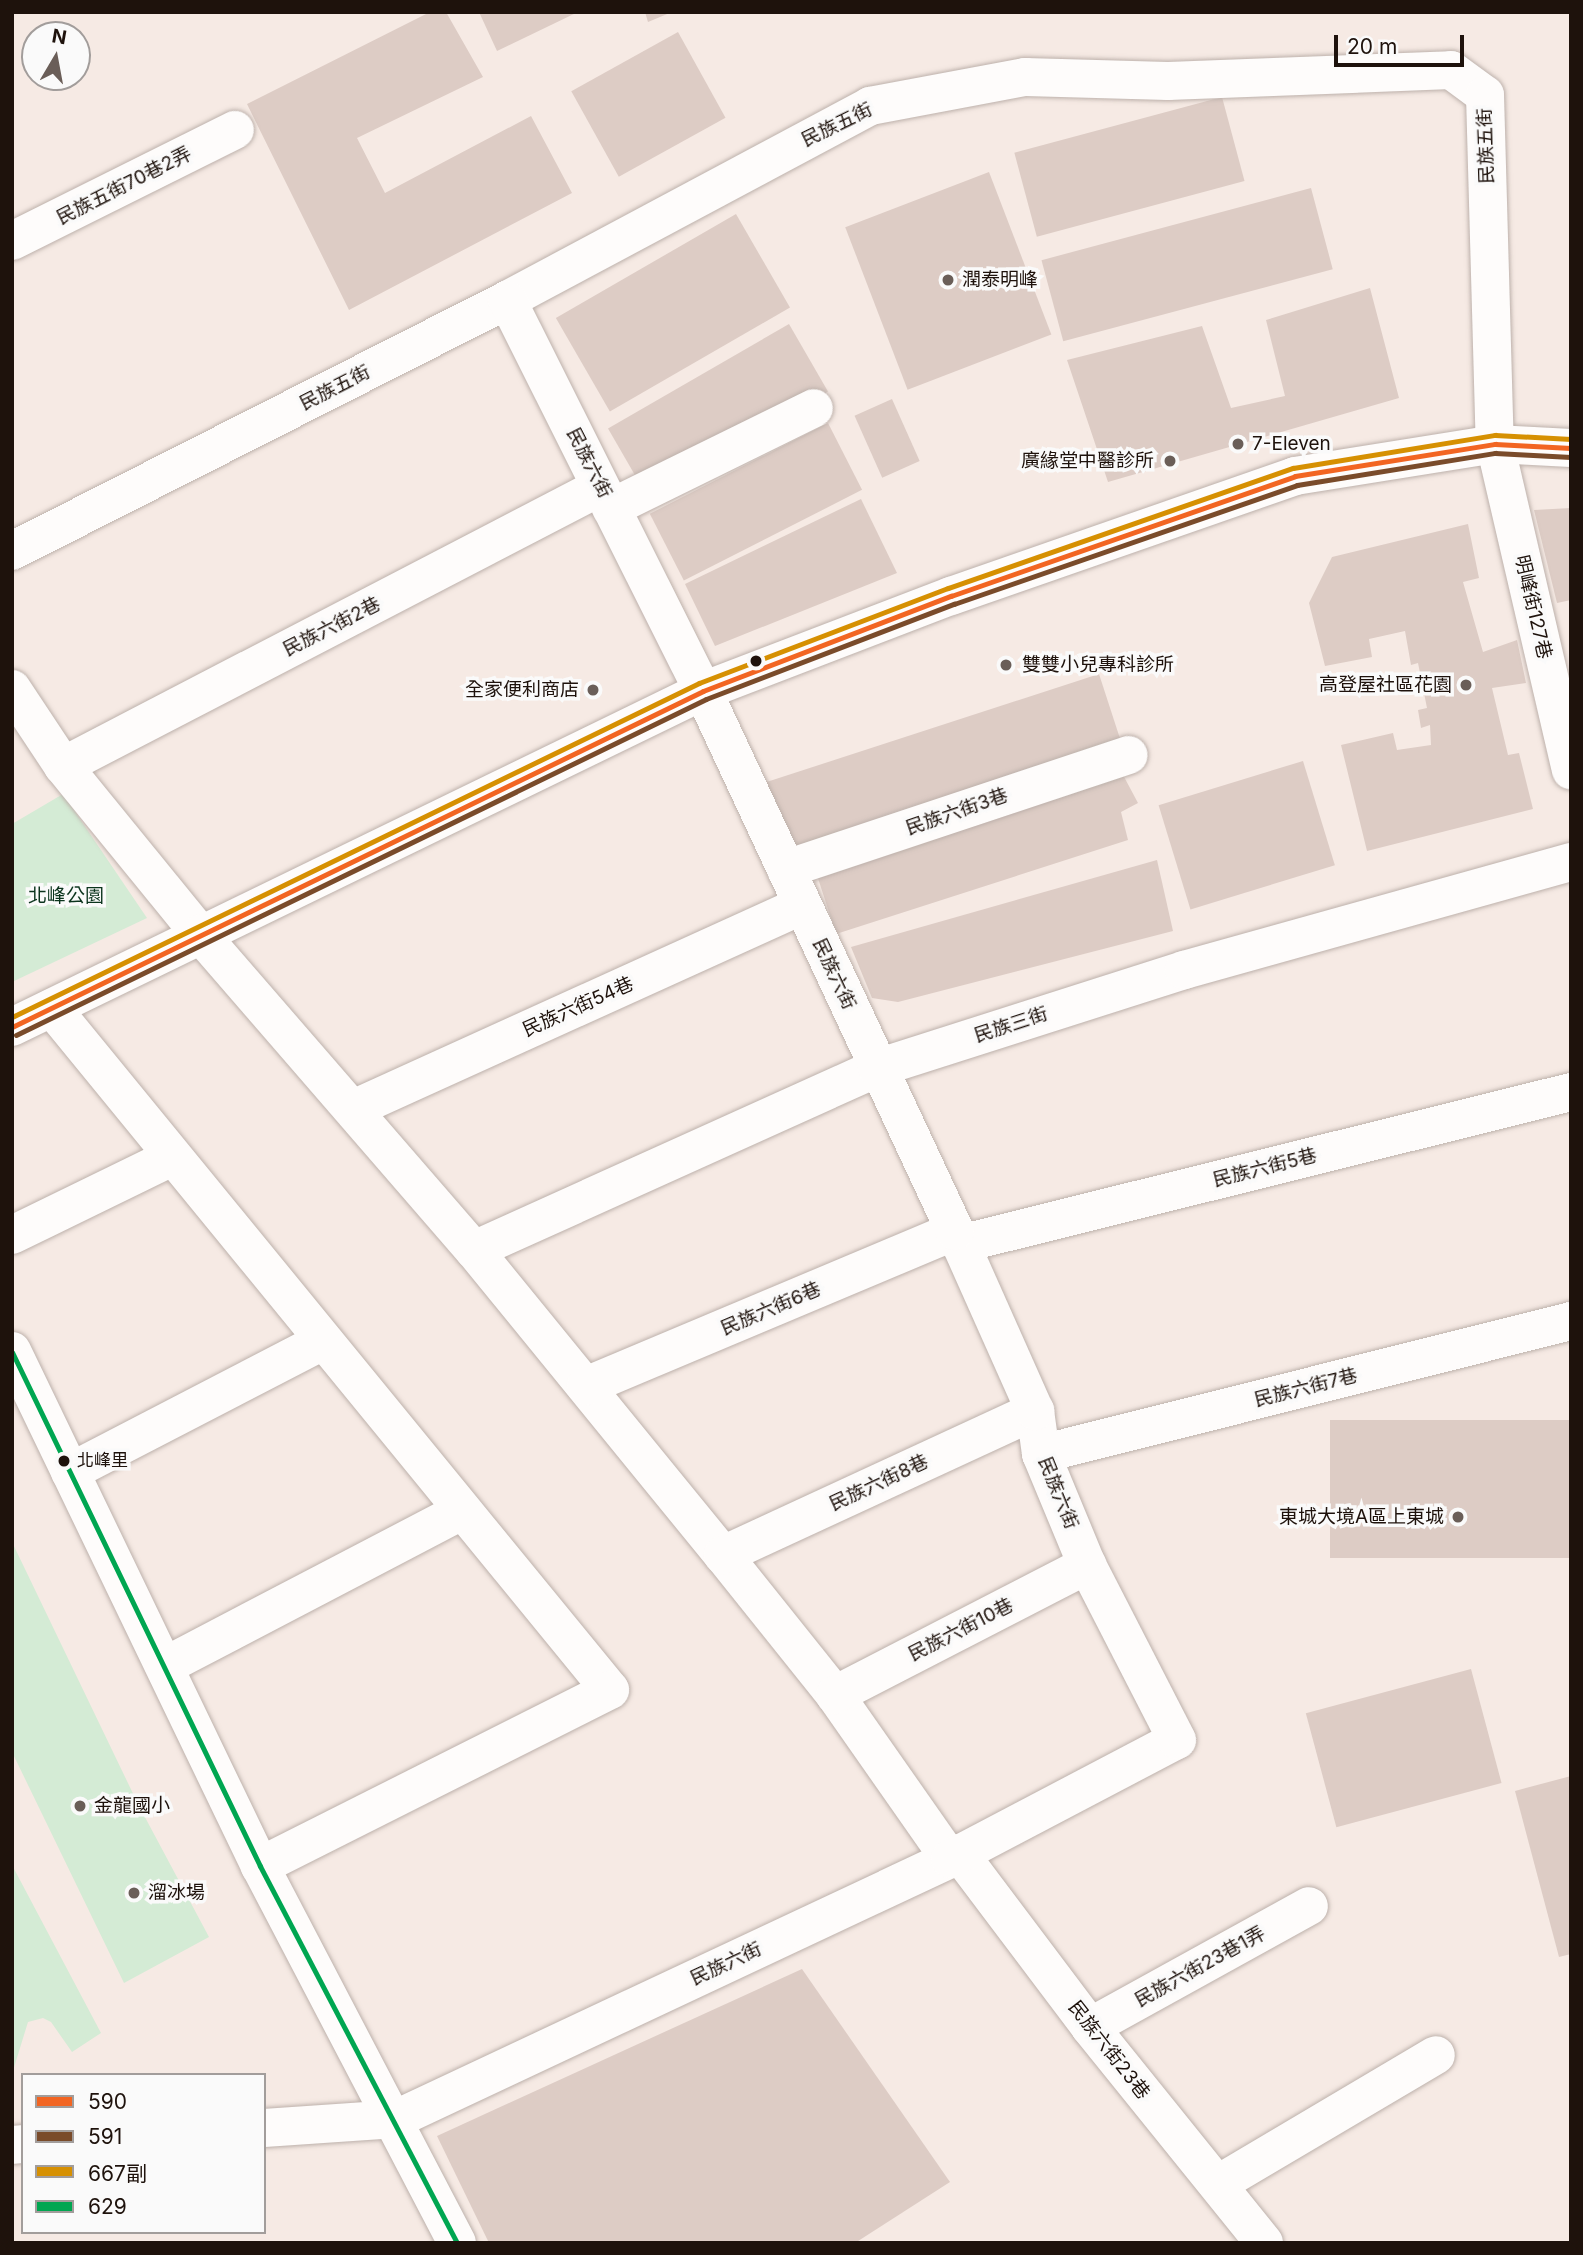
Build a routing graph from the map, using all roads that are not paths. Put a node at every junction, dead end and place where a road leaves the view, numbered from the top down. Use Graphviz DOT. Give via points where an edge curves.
graph roads {
  1 [pos="235,130"];
  2 [pos="12,241"];
  3 [pos="507,300"];
  4 [pos="814,408"];
  5 [pos="1495,444"];
  6 [pos="1571,448"];
  7 [pos="606,498"];
  8 [pos="12,551"];
  9 [pos="12,689"];
  10 [pos="703,691"];
  11 [pos="1129,755"];
  12 [pos="63,766"];
  13 [pos="1571,770"];
  14 [pos="1571,862"];
  15 [pos="786,869"];
  16 [pos="802,905"];
  17 [pos="200,934"];
  18 [pos="52,1007"];
  19 [pos="12,1027"];
  20 [pos="877,1069"];
  21 [pos="1571,1092"];
  22 [pos="353,1109"];
  23 [pos="172,1157"];
  24 [pos="12,1235"];
  25 [pos="957,1237"];
  26 [pos="474,1250"];
  27 [pos="1571,1321"];
  28 [pos="323,1341"];
  29 [pos="12,1351"];
  30 [pos="586,1386"];
  31 [pos="1035,1411"];
  32 [pos="1041,1454"];
  33 [pos="70,1472"];
  34 [pos="460,1512"];
  35 [pos="723,1555"];
  36 [pos="1087,1565"];
  37 [pos="165,1665"];
  38 [pos="835,1696"];
  39 [pos="955,1856"];
  40 [pos="260,1866"];
  41 [pos="1309,1906"];
  42 [pos="1090,2027"];
  43 [pos="1436,2055"];
  44 [pos="396,2119"];
  45 [pos="266,2128"];
  46 [pos="1218,2185"];
  47 [pos="457,2243"];
  48 [pos="1264,2243"];
  1 -- 2 [label="street, 民族五街70巷2弄"];
  3 -- 5 [label="street, 民族五街" via="870,106 1026,77 1168,81 1451,70 1485,95"];
  3 -- 7 [label="street, 民族六街"];
  3 -- 8 [label="street, 民族五街"];
  4 -- 7 [label="street, 民族六街2巷"];
  5 -- 6 [label="street"];
  5 -- 10 [label="street" via="1295,476 951,596"];
  5 -- 13 [label="street, 明峰街127巷"];
  7 -- 10 [label="street, 民族六街"];
  7 -- 12 [label="street, 民族六街2巷"];
  9 -- 12 [label="street, 民族六街23巷"];
  10 -- 15 [label="street, 民族六街"];
  10 -- 17 [label="street"];
  11 -- 15 [label="street, 民族六街3巷"];
  12 -- 17 [label="street, 民族六街23巷"];
  14 -- 20 [label="street, 民族三街" via="1184,970"];
  15 -- 16 [label="street, 民族六街"];
  16 -- 20 [label="street, 民族六街"];
  16 -- 22 [label="street, 民族六街54巷"];
  17 -- 18 [label="street"];
  17 -- 22 [label="street, 民族六街23巷"];
  18 -- 19 [label="street"];
  18 -- 23 [label="street"];
  20 -- 25 [label="street, 民族六街"];
  20 -- 26 [label="street, 民族三街"];
  21 -- 25 [label="street, 民族六街5巷"];
  22 -- 26 [label="street, 民族六街23巷"];
  23 -- 24 [label="street"];
  23 -- 28 [label="street"];
  25 -- 30 [label="street, 民族六街6巷"];
  25 -- 31 [label="street, 民族六街"];
  26 -- 30 [label="street, 民族六街23巷"];
  27 -- 32 [label="street, 民族六街7巷"];
  28 -- 33 [label="street"];
  28 -- 34 [label="street"];
  29 -- 33 [label="street"];
  30 -- 35 [label="street, 民族六街23巷"];
  31 -- 32 [label="street, 民族六街"];
  31 -- 35 [label="street, 民族六街8巷"];
  32 -- 36 [label="street, 民族六街"];
  33 -- 37 [label="street"];
  34 -- 37 [label="street"];
  34 -- 40 [label="street" via="610,1690"];
  35 -- 38 [label="street, 民族六街23巷"];
  36 -- 38 [label="street, 民族六街10巷"];
  36 -- 39 [label="street, 民族六街" via="1177,1740"];
  37 -- 40 [label="street"];
  38 -- 39 [label="street, 民族六街23巷"];
  39 -- 42 [label="street, 民族六街23巷"];
  39 -- 44 [label="street, 民族六街"];
  40 -- 44 [label="street"];
  41 -- 42 [label="street, 民族六街23巷1弄"];
  42 -- 46 [label="street, 民族六街23巷"];
  43 -- 46 [label="street"];
  44 -- 45 [label="street, 民族六街"];
  44 -- 47 [label="street"];
  46 -- 48 [label="street, 民族六街23巷"];
}
